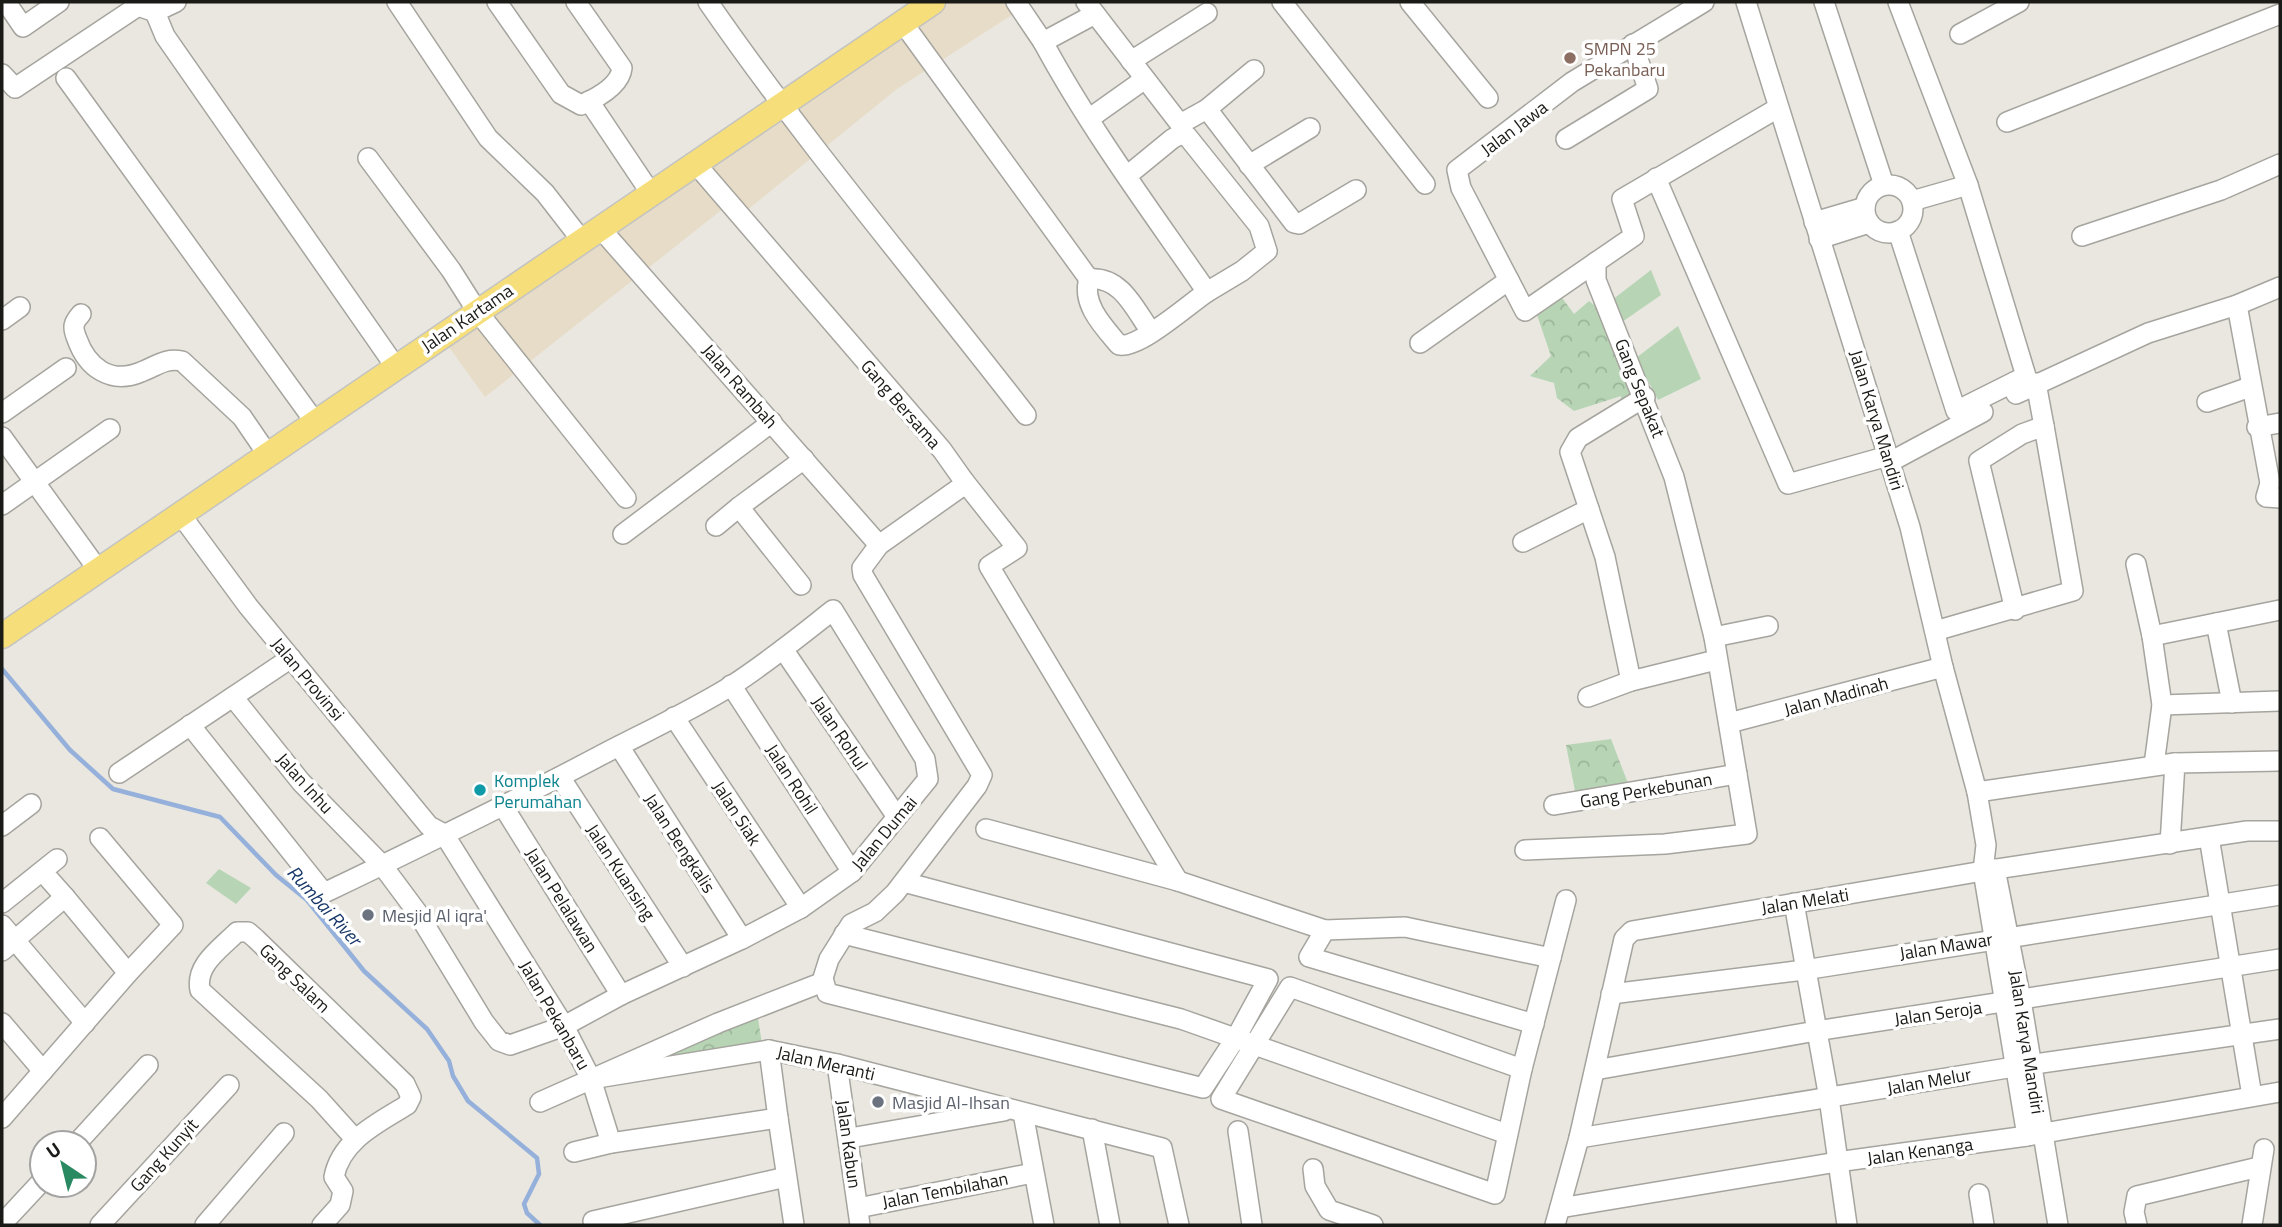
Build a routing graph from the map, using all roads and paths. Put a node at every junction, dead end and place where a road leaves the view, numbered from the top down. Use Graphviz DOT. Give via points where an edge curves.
graph roads {
  1 [pos="6,2"];
  2 [pos="59,2"];
  3 [pos="176,2"];
  4 [pos="397,2"];
  5 [pos="497,2"];
  6 [pos="576,2"];
  7 [pos="708,2"];
  8 [pos="933,2"];
  9 [pos="1016,2"];
  10 [pos="1282,2"];
  11 [pos="1410,2"];
  12 [pos="1704,2"];
  13 [pos="1746,2"];
  14 [pos="1824,2"];
  15 [pos="1898,2"];
  16 [pos="2019,2"];
  17 [pos="1089,5"];
  18 [pos="143,7"];
  19 [pos="1982,10"];
  20 [pos="1207,13"];
  21 [pos="2280,14"];
  22 [pos="903,23"];
  23 [pos="1960,34"];
  24 [pos="1043,42"];
  25 [pos="1633,44"];
  26 [pos="1131,61"];
  27 [pos="1254,70"];
  28 [pos="2,74"];
  29 [pos="65,78"];
  30 [pos="1145,79"];
  31 [pos="1488,98"];
  32 [pos="589,101"];
  33 [pos="781,106"];
  34 [pos="1778,108"];
  35 [pos="1207,109"];
  36 [pos="1090,118"];
  37 [pos="2007,122"];
  38 [pos="1310,128"];
  39 [pos="1566,139"];
  40 [pos="368,158"];
  41 [pos="695,163"];
  42 [pos="2280,164"];
  43 [pos="1250,165"];
  44 [pos="1128,175"];
  45 [pos="1656,178"];
  46 [pos="1425,184"];
  47 [pos="1884,185"];
  48 [pos="1968,185"];
  49 [pos="1356,190"];
  50 [pos="652,195"];
  51 [pos="1912,201"];
  52 [pos="1867,215"];
  53 [pos="1816,230"];
  54 [pos="1898,232"];
  55 [pos="591,235"];
  56 [pos="2082,236"];
  57 [pos="1596,262"];
  58 [pos="1088,279"];
  59 [pos="1508,280"];
  60 [pos="2280,287"];
  61 [pos="1207,292"];
  62 [pos="2237,305"];
  63 [pos="20,307"];
  64 [pos="477,311"];
  65 [pos="82,314"];
  66 [pos="2,320"];
  67 [pos="1151,332"];
  68 [pos="1420,343"];
  69 [pos="395,366"];
  70 [pos="66,368"];
  71 [pos="2036,383"];
  72 [pos="2250,387"];
  73 [pos="1645,397"];
  74 [pos="2207,402"];
  75 [pos="2,413"];
  76 [pos="1026,415"];
  77 [pos="315,422"];
  78 [pos="772,422"];
  79 [pos="2280,423"];
  80 [pos="2044,426"];
  81 [pos="2258,427"];
  82 [pos="110,429"];
  83 [pos="2,437"];
  84 [pos="268,455"];
  85 [pos="804,459"];
  86 [pos="1889,459"];
  87 [pos="964,481"];
  88 [pos="35,482"];
  89 [pos="626,498"];
  90 [pos="2280,498"];
  91 [pos="2,505"];
  92 [pos="739,507"];
  93 [pos="1589,509"];
  94 [pos="181,515"];
  95 [pos="716,526"];
  96 [pos="623,534"];
  97 [pos="1523,542"];
  98 [pos="879,545"];
  99 [pos="2136,564"];
  100 [pos="99,571"];
  101 [pos="801,585"];
  102 [pos="2015,610"];
  103 [pos="2279,615"];
  104 [pos="2216,623"];
  105 [pos="1768,626"];
  106 [pos="1935,631"];
  107 [pos="2,635"];
  108 [pos="2152,636"];
  109 [pos="1714,637"];
  110 [pos="783,649"];
  111 [pos="291,658"];
  112 [pos="1716,660"];
  113 [pos="1943,667"];
  114 [pos="1631,681"];
  115 [pos="731,685"];
  116 [pos="233,697"];
  117 [pos="1588,697"];
  118 [pos="2280,701"];
  119 [pos="2232,703"];
  120 [pos="2162,705"];
  121 [pos="674,717"];
  122 [pos="1728,723"];
  123 [pos="190,725"];
  124 [pos="619,746"];
  125 [pos="2280,761"];
  126 [pos="2175,763"];
  127 [pos="2154,765"];
  128 [pos="120,773"];
  129 [pos="1737,774"];
  130 [pos="560,777"];
  131 [pos="1977,792"];
  132 [pos="31,804"];
  133 [pos="1554,805"];
  134 [pos="503,806"];
  135 [pos="897,817"];
  136 [pos="2,826"];
  137 [pos="986,829"];
  138 [pos="2280,831"];
  139 [pos="444,834"];
  140 [pos="2209,837"];
  141 [pos="100,838"];
  142 [pos="2170,844"];
  143 [pos="1525,850"];
  144 [pos="57,859"];
  145 [pos="382,865"];
  146 [pos="1991,870"];
  147 [pos="852,872"];
  148 [pos="49,878"];
  149 [pos="904,881"];
  150 [pos="1178,881"];
  151 [pos="2280,895"];
  152 [pos="65,897"];
  153 [pos="1566,900"];
  154 [pos="2,903"];
  155 [pos="1794,903"];
  156 [pos="2220,905"];
  157 [pos="801,908"];
  158 [pos="2,925"];
  159 [pos="1325,930"];
  160 [pos="844,934"];
  161 [pos="2001,937"];
  162 [pos="742,939"];
  163 [pos="8,946"];
  164 [pos="1550,958"];
  165 [pos="2280,960"];
  166 [pos="683,967"];
  167 [pos="2230,968"];
  168 [pos="1804,970"];
  169 [pos="128,973"];
  170 [pos="823,982"];
  171 [pos="1611,994"];
  172 [pos="621,995"];
  173 [pos="2013,1002"];
  174 [pos="2,1023"];
  175 [pos="85,1023"];
  176 [pos="1534,1024"];
  177 [pos="564,1026"];
  178 [pos="2280,1029"];
  179 [pos="1816,1031"];
  180 [pos="2241,1035"];
  181 [pos="1246,1040"];
  182 [pos="769,1050"];
  183 [pos="837,1064"];
  184 [pos="148,1065"];
  185 [pos="2022,1065"];
  186 [pos="1522,1069"];
  187 [pos="1595,1070"];
  188 [pos="43,1071"];
  189 [pos="592,1079"];
  190 [pos="229,1085"];
  191 [pos="2280,1092"];
  192 [pos="2252,1096"];
  193 [pos="1829,1098"];
  194 [pos="540,1102"];
  195 [pos="1016,1112"];
  196 [pos="2,1118"];
  197 [pos="778,1118"];
  198 [pos="90,1129"];
  199 [pos="1092,1129"];
  200 [pos="1238,1131"];
  201 [pos="284,1133"];
  202 [pos="1507,1134"];
  203 [pos="2034,1135"];
  204 [pos="850,1138"];
  205 [pos="1579,1138"];
  206 [pos="355,1139"];
  207 [pos="611,1143"];
  208 [pos="574,1152"];
  209 [pos="1837,1162"];
  210 [pos="1313,1170"];
  211 [pos="1033,1173"];
  212 [pos="786,1177"];
  213 [pos="1979,1194"];
  214 [pos="28,1196"];
  215 [pos="859,1217"];
  216 [pos="1557,1217"];
  217 [pos="1337,1219"];
  218 [pos="593,1221"];
  219 [pos="2,1224"];
  220 [pos="100,1225"];
  221 [pos="205,1225"];
  222 [pos="322,1225"];
  223 [pos="794,1225"];
  224 [pos="1044,1225"];
  225 [pos="1110,1225"];
  226 [pos="1179,1225"];
  227 [pos="1252,1225"];
  228 [pos="1373,1225"];
  229 [pos="1847,1225"];
  230 [pos="1984,1225"];
  231 [pos="2058,1225"];
  232 [pos="2137,1225"];
  233 [pos="2252,1225"];
  1 -- 2 [label="street" via="23,27"];
  3 -- 18 [label="street"];
  4 -- 55 [label="street, Jalan Rambah" via="488,138"];
  5 -- 32 [label="street" via="561,94 581,105"];
  6 -- 32 [label="street" via="622,68 612,86"];
  7 -- 33 [label="street"];
  8 -- 22 [label="main road, Jalan Kartama"];
  9 -- 24 [label="street"];
  10 -- 46 [label="street"];
  11 -- 31 [label="street"];
  12 -- 25 [label="street, Jalan Jawa"];
  13 -- 34 [label="street, Jalan Karya Mandiri"];
  14 -- 47 [label="street"];
  15 -- 48 [label="street"];
  16 -- 19 [label="street"];
  17 -- 24 [label="street"];
  17 -- 26 [label="street"];
  18 -- 28 [label="street" via="110,22 15,88"];
  18 -- 69 [label="street"];
  19 -- 23 [label="street"];
  20 -- 26 [label="street"];
  21 -- 37 [label="street"];
  22 -- 33 [label="main road, Jalan Kartama"];
  22 -- 58 [label="street"];
  24 -- 36 [label="street"];
  25 -- 39 [label="street" via="1648,89"];
  25 -- 59 [label="street, Jalan Jawa" via="1572,82 1457,170 1461,188"];
  26 -- 30 [label="street"];
  27 -- 35 [label="street"];
  29 -- 77 [label="street"];
  30 -- 35 [label="street" via="1180,124"];
  30 -- 36 [label="street"];
  32 -- 50 [label="street"];
  33 -- 41 [label="main road, Jalan Kartama"];
  33 -- 76 [label="street"];
  34 -- 45 [label="street"];
  34 -- 53 [label="street, Jalan Karya Mandiri"];
  35 -- 43 [label="street"];
  36 -- 44 [label="street"];
  38 -- 43 [label="street"];
  40 -- 64 [label="street"];
  41 -- 50 [label="main road, Jalan Kartama"];
  41 -- 87 [label="street, Gang Bersama"];
  42 -- 56 [label="street" via="2221,190"];
  43 -- 49 [label="street" via="1294,223"];
  44 -- 61 [label="street"];
  44 -- 61 [label="street" via="1172,139 1187,136 1259,226 1267,251"];
  45 -- 57 [label="street" via="1622,199 1634,236"];
  45 -- 86 [label="street" via="1788,484"];
  47 -- 51 [label="street" via="1900,187"];
  47 -- 52 [label="street" via="1870,193"];
  48 -- 51 [label="street"];
  48 -- 54 [label="street" via="2026,376 1956,411"];
  50 -- 55 [label="main road, Jalan Kartama"];
  51 -- 54 [label="street" via="1910,221"];
  52 -- 53 [label="street"];
  52 -- 54 [label="street" via="1882,232"];
  53 -- 86 [label="street, Jalan Karya Mandiri"];
  55 -- 64 [label="main road, Jalan Kartama"];
  55 -- 78 [label="street, Jalan Rambah"];
  57 -- 59 [label="street, Jalan Jawa" via="1525,312"];
  57 -- 73 [label="street, Gang Sepakat" via="1596,280"];
  58 -- 67 [label="street" via="1104,278 1121,289"];
  58 -- 67 [label="street" via="1086,297 1119,345 1131,345"];
  59 -- 68 [label="street"];
  60 -- 62 [label="street"];
  61 -- 67 [label="street"];
  62 -- 71 [label="street" via="2148,333"];
  62 -- 72 [label="street"];
  63 -- 66 [label="street"];
  64 -- 69 [label="main road, Jalan Kartama"];
  64 -- 89 [label="street"];
  65 -- 84 [label="street" via="74,330 86,359 100,373 139,373 169,359 182,361 242,418"];
  69 -- 77 [label="main road, Jalan Kartama"];
  70 -- 75 [label="street"];
  71 -- 80 [label="street"];
  71 -- 86 [label="street"];
  72 -- 74 [label="street"];
  72 -- 81 [label="street"];
  73 -- 93 [label="street" via="1578,438 1570,452"];
  73 -- 109 [label="street, Gang Sepakat" via="1674,477"];
  77 -- 84 [label="main road, Jalan Kartama"];
  78 -- 85 [label="street, Jalan Rambah"];
  78 -- 96 [label="street"];
  79 -- 81 [label="street"];
  80 -- 102 [label="street" via="2022,433 1979,461"];
  80 -- 102 [label="street" via="2073,591"];
  81 -- 90 [label="street" via="2270,483 2266,498"];
  82 -- 88 [label="street"];
  83 -- 88 [label="street"];
  84 -- 94 [label="main road, Jalan Kartama"];
  85 -- 92 [label="street"];
  85 -- 98 [label="street, Jalan Rambah"];
  86 -- 106 [label="street, Jalan Karya Mandiri"];
  87 -- 98 [label="street"];
  87 -- 150 [label="street, Gang Bersama" via="1017,548 989,566"];
  88 -- 91 [label="street"];
  88 -- 100 [label="street"];
  92 -- 95 [label="street"];
  92 -- 101 [label="street"];
  93 -- 97 [label="street"];
  93 -- 114 [label="street" via="1605,557"];
  94 -- 100 [label="main road, Jalan Kartama"];
  94 -- 111 [label="street, Jalan Provinsi"];
  98 -- 149 [label="street" via="865,562 863,575 982,775"];
  99 -- 108 [label="street"];
  100 -- 107 [label="main road, Jalan Kartama"];
  102 -- 106 [label="street"];
  103 -- 104 [label="street"];
  104 -- 108 [label="street"];
  104 -- 119 [label="street"];
  105 -- 109 [label="street"];
  106 -- 113 [label="street, Jalan Karya Mandiri"];
  108 -- 120 [label="street"];
  109 -- 112 [label="street, Gang Sepakat"];
  110 -- 115 [label="street, Jalan Dumai"];
  110 -- 135 [label="street, Jalan Rohul"];
  110 -- 135 [label="street, Jalan Dumai" via="834,610 925,759 928,779"];
  111 -- 116 [label="street"];
  111 -- 139 [label="street, Jalan Provinsi" via="429,826"];
  112 -- 114 [label="street"];
  112 -- 122 [label="street, Gang Sepakat"];
  113 -- 122 [label="street, Jalan Madinah"];
  113 -- 131 [label="street, Jalan Karya Mandiri"];
  114 -- 117 [label="street"];
  115 -- 121 [label="street, Jalan Dumai"];
  115 -- 147 [label="street, Jalan Rohil"];
  116 -- 123 [label="street"];
  116 -- 145 [label="street, Jalan Inhu" via="301,782"];
  118 -- 119 [label="street"];
  119 -- 120 [label="street"];
  120 -- 127 [label="street"];
  121 -- 124 [label="street, Jalan Dumai"];
  121 -- 157 [label="street, Jalan Siak"];
  122 -- 129 [label="street, Gang Sepakat"];
  123 -- 128 [label="street"];
  123 -- 145 [label="street" via="324,893"];
  124 -- 130 [label="street, Jalan Dumai"];
  124 -- 162 [label="street, Jalan Bengkalis"];
  125 -- 126 [label="street"];
  126 -- 127 [label="street"];
  126 -- 142 [label="street"];
  127 -- 131 [label="street"];
  129 -- 133 [label="street, Gang Perkebunan"];
  129 -- 143 [label="street, Gang Sepakat" via="1747,834 1665,844"];
  130 -- 134 [label="street, Jalan Dumai"];
  130 -- 166 [label="street, Jalan Kuansing"];
  131 -- 146 [label="street, Jalan Karya Mandiri"];
  132 -- 136 [label="street"];
  134 -- 139 [label="street, Jalan Dumai"];
  134 -- 172 [label="street, Jalan Pelalawan"];
  135 -- 147 [label="street, Jalan Dumai"];
  137 -- 150 [label="street"];
  138 -- 140 [label="street, Jalan Melati"];
  139 -- 145 [label="street, Jalan Dumai"];
  139 -- 177 [label="street, Jalan Pekanbaru"];
  140 -- 142 [label="street, Jalan Melati"];
  140 -- 156 [label="street"];
  141 -- 169 [label="street" via="173,925"];
  142 -- 146 [label="street, Jalan Melati"];
  144 -- 154 [label="street"];
  145 -- 177 [label="street, Jalan Dumai" via="499,1041 510,1045"];
  146 -- 155 [label="street, Jalan Melati"];
  146 -- 161 [label="street, Jalan Karya Mandiri"];
  147 -- 157 [label="street, Jalan Dumai"];
  148 -- 152 [label="street"];
  149 -- 160 [label="street" via="875,912 851,924"];
  149 -- 181 [label="street" via="1268,979"];
  150 -- 159 [label="street"];
  151 -- 156 [label="street, Jalan Mawar"];
  152 -- 163 [label="street"];
  152 -- 169 [label="street"];
  153 -- 164 [label="street"];
  155 -- 168 [label="street"];
  155 -- 171 [label="street, Jalan Melati" via="1632,931 1624,939"];
  156 -- 161 [label="street, Jalan Mawar"];
  156 -- 167 [label="street"];
  157 -- 162 [label="street, Jalan Dumai"];
  158 -- 163 [label="street"];
  159 -- 164 [label="street" via="1405,927"];
  159 -- 176 [label="street" via="1309,957"];
  160 -- 170 [label="street" via="829,959"];
  160 -- 181 [label="street" via="1181,1019"];
  161 -- 168 [label="street, Jalan Mawar"];
  161 -- 173 [label="street, Jalan Karya Mandiri"];
  162 -- 166 [label="street, Jalan Dumai"];
  163 -- 175 [label="street"];
  164 -- 176 [label="street"];
  165 -- 167 [label="street, Jalan Seroja"];
  166 -- 172 [label="street, Jalan Dumai"];
  167 -- 173 [label="street, Jalan Seroja"];
  167 -- 180 [label="street"];
  168 -- 171 [label="street, Jalan Mawar"];
  168 -- 179 [label="street"];
  169 -- 175 [label="street"];
  170 -- 181 [label="street" via="827,993 839,998 1203,1088"];
  170 -- 189 [label="street, Jalan Pekanbaru"];
  171 -- 187 [label="street, Jalan Melati"];
  172 -- 177 [label="street, Jalan Dumai"];
  173 -- 179 [label="street, Jalan Seroja"];
  173 -- 185 [label="street, Jalan Karya Mandiri"];
  174 -- 188 [label="street"];
  175 -- 188 [label="street"];
  176 -- 186 [label="street"];
  177 -- 189 [label="street, Jalan Pekanbaru"];
  178 -- 180 [label="street, Jalan Melur"];
  179 -- 187 [label="street, Jalan Seroja"];
  179 -- 193 [label="street"];
  180 -- 185 [label="street, Jalan Melur"];
  180 -- 192 [label="street"];
  181 -- 186 [label="street" via="1290,987"];
  181 -- 202 [label="street"];
  181 -- 202 [label="street" via="1221,1099 1495,1194"];
  182 -- 183 [label="street, Jalan Meranti"];
  182 -- 189 [label="street, Jalan Meranti"];
  182 -- 197 [label="street"];
  183 -- 195 [label="street, Jalan Meranti"];
  183 -- 204 [label="street, Jalan Kabun"];
  184 -- 198 [label="street"];
  185 -- 193 [label="street, Jalan Melur"];
  185 -- 203 [label="street, Jalan Karya Mandiri"];
  186 -- 202 [label="street"];
  187 -- 205 [label="street, Jalan Melati"];
  188 -- 196 [label="street"];
  189 -- 194 [label="street"];
  189 -- 207 [label="street"];
  190 -- 220 [label="street, Gang Kunyit"];
  191 -- 192 [label="street, Jalan Kenanga"];
  192 -- 203 [label="street, Jalan Kenanga"];
  193 -- 205 [label="street, Jalan Melur"];
  193 -- 209 [label="street"];
  195 -- 199 [label="street, Jalan Meranti"];
  195 -- 204 [label="street"];
  195 -- 211 [label="street"];
  197 -- 207 [label="street"];
  197 -- 212 [label="street"];
  199 -- 225 [label="street"];
  199 -- 226 [label="street, Jalan Meranti" via="1162,1148"];
  200 -- 227 [label="street"];
  201 -- 221 [label="street"];
  203 -- 209 [label="street, Jalan Kenanga"];
  203 -- 231 [label="street, Jalan Karya Mandiri"];
  204 -- 215 [label="street, Jalan Kabun"];
  205 -- 216 [label="street, Jalan Melati"];
  206 -- 206 [label="street, Gang Salam" via="319,1098 200,990 200,969 237,932 248,932 256,939 405,1084 411,1097 407,1105"];
  206 -- 222 [label="street, Gang Salam" via="336,1167 334,1177 343,1191 341,1205"];
  207 -- 208 [label="street"];
  209 -- 216 [label="street, Jalan Kenanga"];
  209 -- 229 [label="street"];
  210 -- 217 [label="street" via="1321,1200"];
  211 -- 215 [label="street, Jalan Tembilahan"];
  211 -- 224 [label="street"];
  212 -- 218 [label="street"];
  212 -- 223 [label="street"];
  213 -- 230 [label="street"];
  214 -- 219 [label="street"];
  217 -- 228 [label="street"];
  232 -- 233 [label="street" via="2137,1196 2261,1158"];
}
